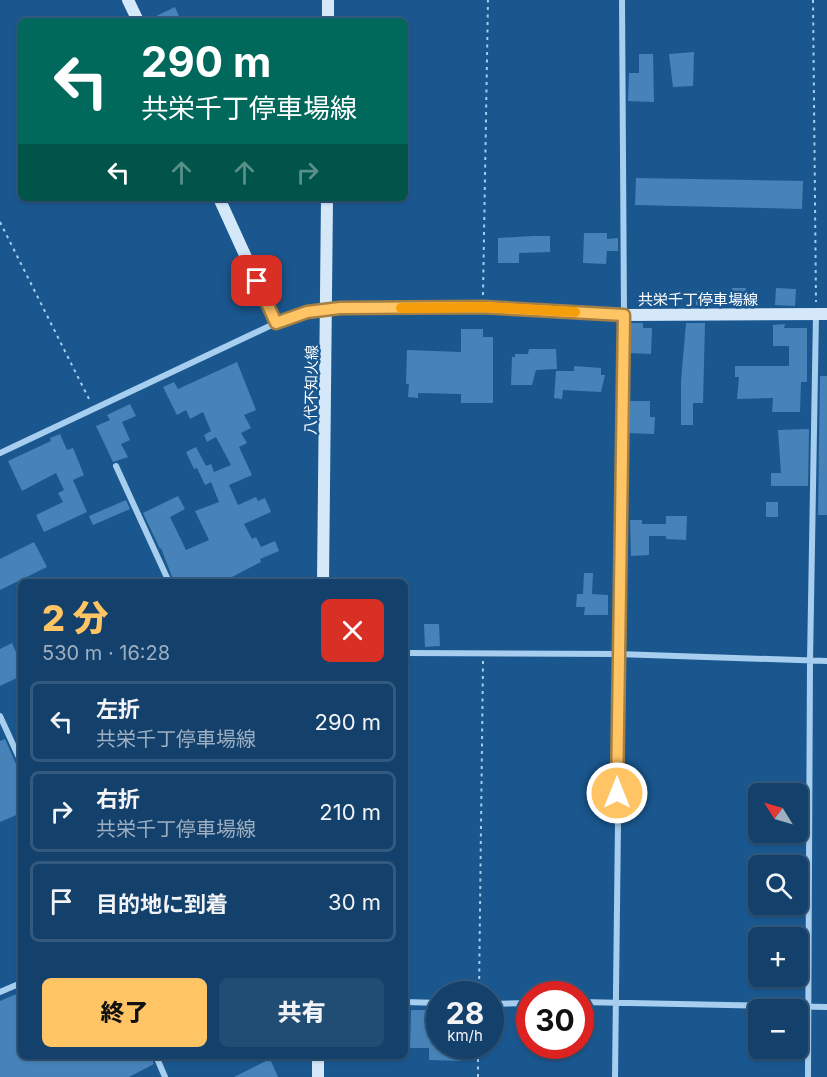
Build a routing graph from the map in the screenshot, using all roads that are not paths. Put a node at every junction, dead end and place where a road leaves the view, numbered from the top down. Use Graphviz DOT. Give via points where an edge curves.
graph roads {
  1 [pos="128,0"];
  2 [pos="328,0"];
  3 [pos="622,0"];
  4 [pos="137,18"];
  5 [pos="328,18"];
  6 [pos="220,201"];
  7 [pos="327,201"];
  8 [pos="327,310"];
  9 [pos="821,314"];
  10 [pos="624,315"];
  11 [pos="276,323"];
  12 [pos="0,453"];
  13 [pos="116,466"];
  14 [pos="168,579"];
  15 [pos="323,579"];
  16 [pos="408,653"];
  17 [pos="618,654"];
  18 [pos="810,661"];
  19 [pos="827,661"];
  20 [pos="0,716"];
  21 [pos="18,755"];
  22 [pos="18,984"];
  23 [pos="0,992"];
  24 [pos="408,1002"];
  25 [pos="594,1002"];
  26 [pos="616,1002"];
  27 [pos="426,1003"];
  28 [pos="748,1005"];
  29 [pos="808,1007"];
  30 [pos="827,1007"];
  31 [pos="157,1059"];
  32 [pos="318,1059"];
  33 [pos="808,1059"];
  34 [pos="165,1077"];
  35 [pos="318,1077"];
  36 [pos="615,1077"];
  37 [pos="808,1077"];
  1 -- 4 [label="main road"];
  2 -- 5 [label="main road"];
  3 -- 10 [label="street"];
  6 -- 11 [label="main road"];
  7 -- 8 [label="main road, 八代不知火線"];
  8 -- 10 [label="main road, 共栄千丁停車場線" via="483,307"];
  8 -- 11 [label="main road, 共栄千丁停車場線" via="307,312"];
  8 -- 15 [label="main road, 八代不知火線"];
  9 -- 10 [label="main road, 共栄千丁停車場線"];
  9 -- 18 [label="street"];
  10 -- 17 [label="street"];
  11 -- 12 [label="street"];
  13 -- 14 [label="street"];
  16 -- 17 [label="street"];
  17 -- 18 [label="street"];
  17 -- 26 [label="street"];
  18 -- 19 [label="street"];
  18 -- 29 [label="street"];
  20 -- 21 [label="street"];
  22 -- 23 [label="street"];
  24 -- 27 [label="street"];
  25 -- 26 [label="street"];
  26 -- 28 [label="street"];
  26 -- 36 [label="street"];
  29 -- 30 [label="street"];
  31 -- 34 [label="street"];
  32 -- 35 [label="main road"];
  33 -- 37 [label="street"];
}
